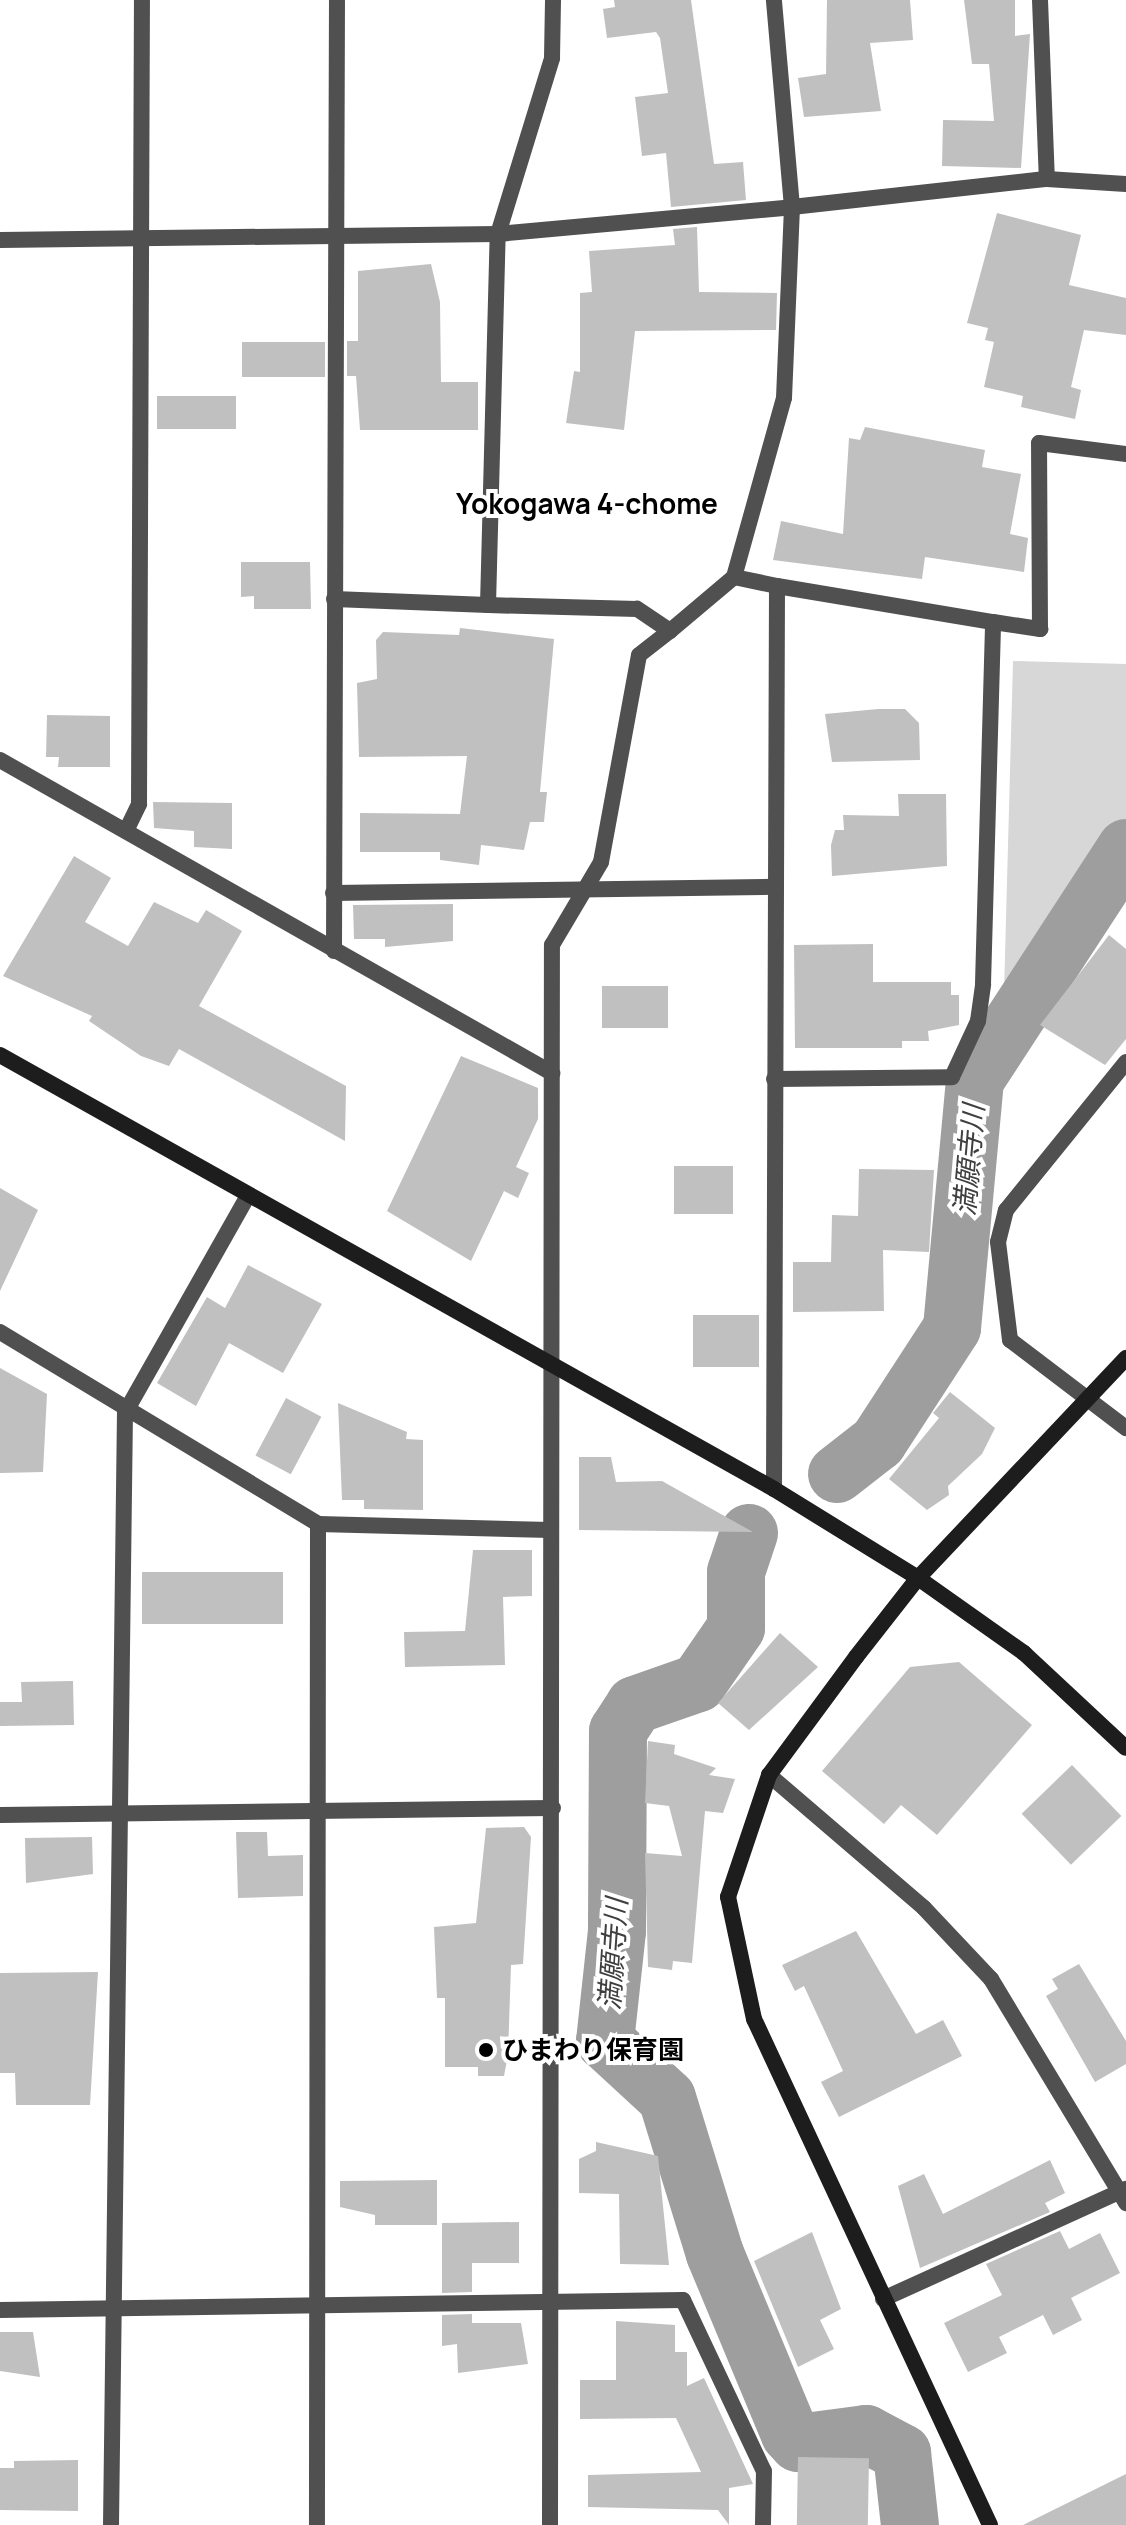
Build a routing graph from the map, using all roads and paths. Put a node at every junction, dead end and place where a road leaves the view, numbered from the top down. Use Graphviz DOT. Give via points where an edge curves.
graph roads {
  1 [pos="142,0"];
  2 [pos="337,0"];
  3 [pos="553,0"];
  4 [pos="774,0"];
  5 [pos="1040,0"];
  6 [pos="1047,179"];
  7 [pos="1126,184"];
  8 [pos="792,207"];
  9 [pos="498,234"];
  10 [pos="335,236"];
  11 [pos="141,239"];
  12 [pos="0,240"];
  13 [pos="1126,454"];
  14 [pos="734,577"];
  15 [pos="777,586"];
  16 [pos="334,599"];
  17 [pos="488,605"];
  18 [pos="993,622"];
  19 [pos="670,631"];
  20 [pos="0,760"];
  21 [pos="126,831"];
  22 [pos="776,887"];
  23 [pos="585,890"];
  24 [pos="333,893"];
  25 [pos="334,951"];
  26 [pos="0,1055"];
  27 [pos="1126,1062"];
  28 [pos="552,1073"];
  29 [pos="774,1079"];
  30 [pos="247,1197"];
  31 [pos="0,1332"];
  32 [pos="1126,1358"];
  33 [pos="547,1361"];
  34 [pos="1093,1397"];
  35 [pos="125,1413"];
  36 [pos="1126,1428"];
  37 [pos="774,1489"];
  38 [pos="318,1524"];
  39 [pos="551,1530"];
  40 [pos="918,1578"];
  41 [pos="1126,1748"];
  42 [pos="769,1775"];
  43 [pos="320,1808"];
  44 [pos="553,1808"];
  45 [pos="120,1814"];
  46 [pos="0,1815"];
  47 [pos="1124,2195"];
  48 [pos="883,2299"];
  49 [pos="551,2300"];
  50 [pos="317,2305"];
  51 [pos="111,2307"];
  52 [pos="0,2310"];
  53 [pos="111,2525"];
  54 [pos="317,2525"];
  55 [pos="550,2525"];
  56 [pos="763,2525"];
  57 [pos="990,2525"];
  1 -- 11 [label="street"];
  2 -- 10 [label="street"];
  3 -- 9 [label="street" via="552,58"];
  4 -- 8 [label="street"];
  5 -- 6 [label="street"];
  6 -- 7 [label="street"];
  6 -- 8 [label="street"];
  8 -- 9 [label="street"];
  8 -- 14 [label="street" via="784,398"];
  9 -- 10 [label="street"];
  9 -- 17 [label="street"];
  10 -- 11 [label="street"];
  10 -- 16 [label="street"];
  11 -- 12 [label="street"];
  11 -- 21 [label="street" via="139,804"];
  13 -- 18 [label="street" via="1039,443 1040,629"];
  14 -- 15 [label="street"];
  14 -- 19 [label="street"];
  15 -- 18 [label="street"];
  15 -- 22 [label="street"];
  16 -- 17 [label="street"];
  16 -- 24 [label="street"];
  17 -- 19 [label="street" via="637,609"];
  18 -- 29 [label="street" via="983,984 978,1021 952,1077"];
  19 -- 23 [label="street" via="639,655 601,862"];
  20 -- 21 [label="street"];
  21 -- 25 [label="street"];
  22 -- 23 [label="street"];
  22 -- 29 [label="street"];
  23 -- 24 [label="street"];
  23 -- 28 [label="street" via="552,945"];
  24 -- 25 [label="street"];
  25 -- 28 [label="street"];
  26 -- 30 [label="street"];
  27 -- 34 [label="street" via="1006,1210 998,1242 1010,1340"];
  28 -- 33 [label="street"];
  29 -- 37 [label="street"];
  30 -- 33 [label="street"];
  30 -- 35 [label="street"];
  31 -- 35 [label="street"];
  32 -- 34 [label="street"];
  33 -- 37 [label="street"];
  33 -- 39 [label="street"];
  34 -- 36 [label="street"];
  34 -- 40 [label="street"];
  35 -- 38 [label="street"];
  35 -- 45 [label="street"];
  37 -- 40 [label="street"];
  38 -- 39 [label="street"];
  38 -- 43 [label="street"];
  39 -- 44 [label="street"];
  40 -- 41 [label="street" via="1024,1653"];
  40 -- 42 [label="street"];
  42 -- 47 [label="street" via="924,1908 991,1979"];
  42 -- 48 [label="street" via="728,1897 754,2019"];
  43 -- 44 [label="street"];
  43 -- 45 [label="street"];
  43 -- 50 [label="street"];
  44 -- 49 [label="street"];
  45 -- 46 [label="street"];
  45 -- 51 [label="street"];
  47 -- 48 [label="street"];
  48 -- 57 [label="street"];
  49 -- 50 [label="street"];
  49 -- 55 [label="street"];
  49 -- 56 [label="street" via="683,2300 764,2471"];
  50 -- 51 [label="street"];
  50 -- 54 [label="street"];
  51 -- 52 [label="street"];
  51 -- 53 [label="street"];
}
